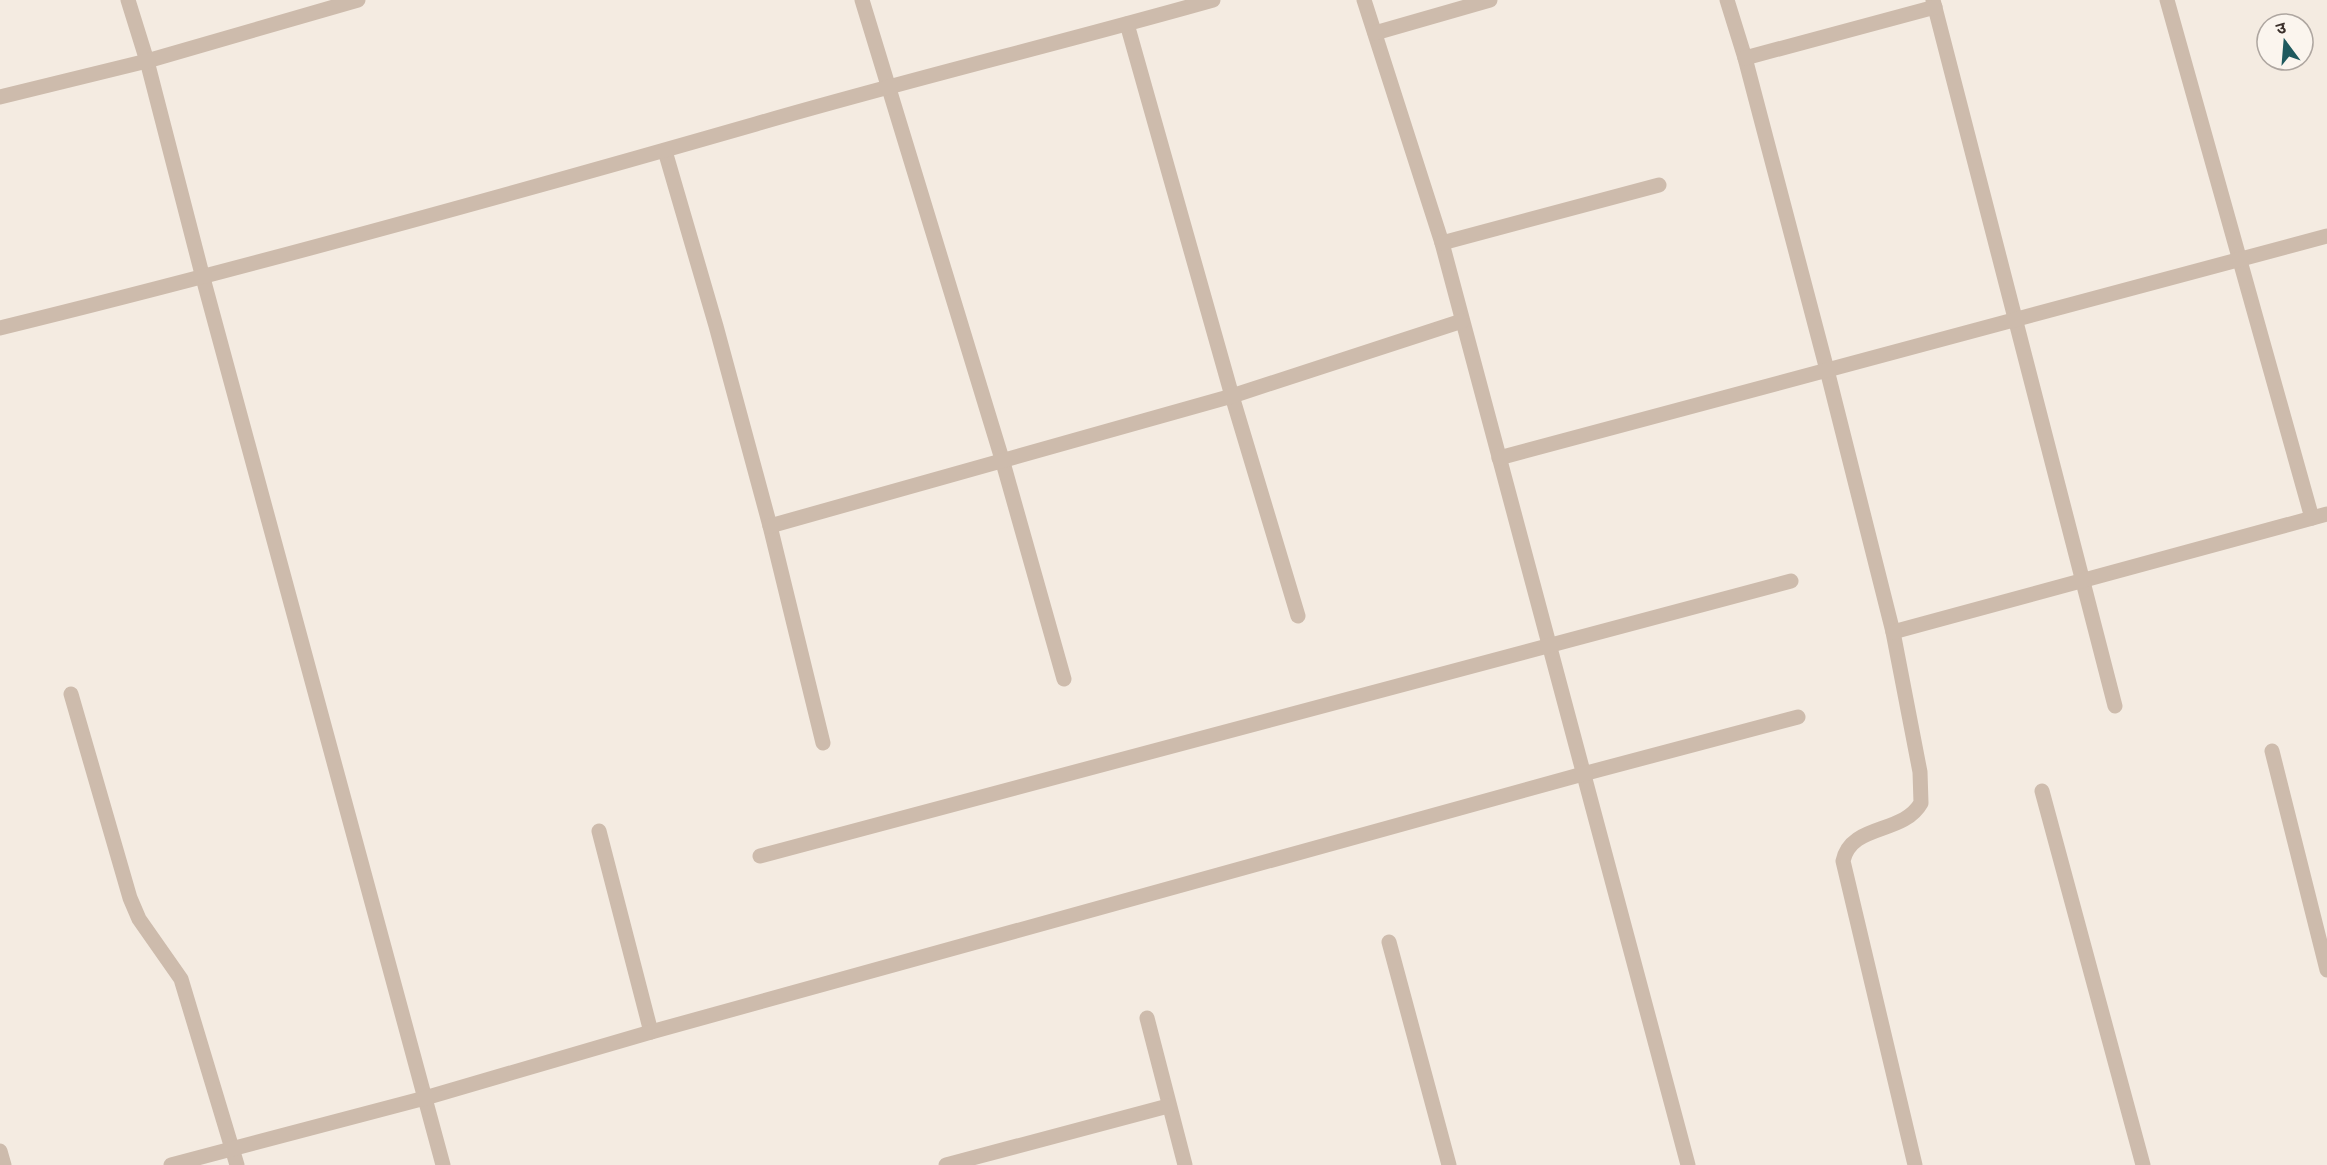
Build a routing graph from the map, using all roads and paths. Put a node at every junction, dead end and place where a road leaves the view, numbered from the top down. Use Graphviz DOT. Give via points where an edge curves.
graph roads {
  1 [pos="128,0"];
  2 [pos="358,0"];
  3 [pos="862,0"];
  4 [pos="1213,0"];
  5 [pos="1364,0"];
  6 [pos="1490,0"];
  7 [pos="1727,0"];
  8 [pos="2167,0"];
  9 [pos="1934,3"];
  10 [pos="1127,24"];
  11 [pos="1375,33"];
  12 [pos="1745,58"];
  13 [pos="147,61"];
  14 [pos="890,88"];
  15 [pos="0,97"];
  16 [pos="665,151"];
  17 [pos="1659,185"];
  18 [pos="2327,236"];
  19 [pos="1442,243"];
  20 [pos="2240,259"];
  21 [pos="202,278"];
  22 [pos="2015,320"];
  23 [pos="1462,321"];
  24 [pos="0,328"];
  25 [pos="1827,370"];
  26 [pos="1232,396"];
  27 [pos="1499,458"];
  28 [pos="1002,459"];
  29 [pos="2327,514"];
  30 [pos="2312,518"];
  31 [pos="770,526"];
  32 [pos="2082,580"];
  33 [pos="1791,581"];
  34 [pos="1298,616"];
  35 [pos="1893,632"];
  36 [pos="1550,646"];
  37 [pos="1064,679"];
  38 [pos="72,694"];
  39 [pos="2115,706"];
  40 [pos="1798,717"];
  41 [pos="823,743"];
  42 [pos="2272,751"];
  43 [pos="1583,774"];
  44 [pos="2042,791"];
  45 [pos="599,831"];
  46 [pos="760,856"];
  47 [pos="1389,942"];
  48 [pos="2327,970"];
  49 [pos="1147,1018"];
  50 [pos="651,1032"];
  51 [pos="425,1098"];
  52 [pos="1168,1106"];
  53 [pos="233,1148"];
  54 [pos="0,1151"];
  55 [pos="4,1165"];
  56 [pos="171,1165"];
  57 [pos="237,1165"];
  58 [pos="443,1165"];
  59 [pos="946,1165"];
  60 [pos="1185,1165"];
  61 [pos="1449,1165"];
  62 [pos="1688,1165"];
  63 [pos="1915,1165"];
  64 [pos="2144,1165"];
  1 -- 13 [label="street"];
  2 -- 13 [label="street"];
  3 -- 14 [label="street"];
  4 -- 10 [label="street"];
  5 -- 11 [label="street"];
  6 -- 11 [label="street"];
  7 -- 12 [label="street"];
  8 -- 20 [label="street"];
  9 -- 12 [label="street"];
  9 -- 22 [label="street"];
  10 -- 14 [label="street"];
  10 -- 26 [label="street"];
  11 -- 19 [label="street"];
  12 -- 25 [label="street"];
  13 -- 15 [label="street"];
  13 -- 21 [label="street"];
  14 -- 16 [label="street"];
  14 -- 28 [label="street"];
  16 -- 21 [label="street"];
  16 -- 31 [label="street"];
  17 -- 19 [label="street"];
  18 -- 20 [label="street"];
  19 -- 23 [label="street"];
  20 -- 22 [label="street"];
  20 -- 30 [label="street"];
  21 -- 24 [label="street"];
  21 -- 51 [label="street"];
  22 -- 25 [label="street"];
  22 -- 32 [label="street"];
  23 -- 26 [label="street"];
  23 -- 27 [label="street"];
  25 -- 27 [label="street"];
  25 -- 35 [label="street"];
  26 -- 28 [label="street"];
  26 -- 34 [label="street"];
  27 -- 36 [label="street"];
  28 -- 31 [label="street"];
  28 -- 37 [label="street"];
  29 -- 30 [label="street"];
  30 -- 32 [label="street"];
  31 -- 41 [label="street"];
  32 -- 35 [label="street"];
  32 -- 39 [label="street"];
  33 -- 36 [label="street"];
  35 -- 63 [label="street" via="1920,772 1921,803 1902,821 1854,840 1843,861"];
  36 -- 43 [label="street"];
  36 -- 46 [label="street"];
  38 -- 53 [label="street" via="130,898 139,919 181,979"];
  40 -- 43 [label="street"];
  42 -- 48 [label="street"];
  43 -- 50 [label="street"];
  43 -- 62 [label="street"];
  44 -- 64 [label="street"];
  45 -- 50 [label="street"];
  47 -- 61 [label="street"];
  49 -- 52 [label="street"];
  50 -- 51 [label="street"];
  51 -- 53 [label="street"];
  51 -- 58 [label="street"];
  52 -- 59 [label="street"];
  52 -- 60 [label="street"];
  53 -- 56 [label="street"];
  53 -- 57 [label="street"];
  54 -- 55 [label="street"];
}
